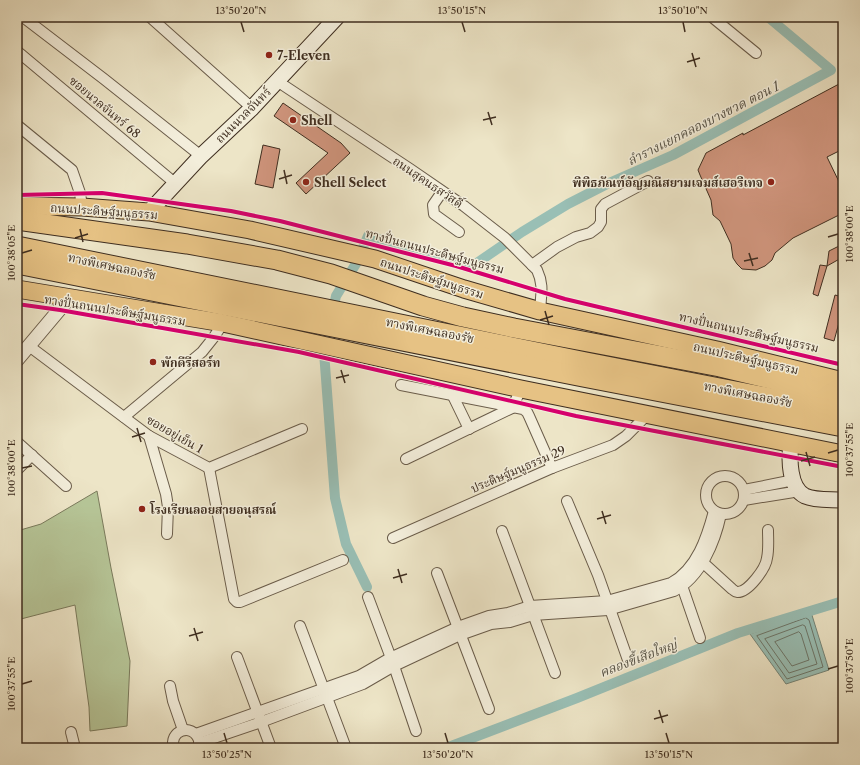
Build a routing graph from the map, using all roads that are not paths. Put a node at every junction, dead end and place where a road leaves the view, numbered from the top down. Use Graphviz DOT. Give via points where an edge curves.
graph roads {
  1 [pos="22,17"];
  2 [pos="150,17"];
  3 [pos="337,17"];
  4 [pos="712,17"];
  5 [pos="17,51"];
  6 [pos="756,54"];
  7 [pos="277,81"];
  8 [pos="252,108"];
  9 [pos="17,125"];
  10 [pos="201,156"];
  11 [pos="648,181"];
  12 [pos="176,184"];
  13 [pos="442,192"];
  14 [pos="17,206"];
  15 [pos="82,207"];
  16 [pos="149,212"];
  17 [pos="17,220"];
  18 [pos="459,232"];
  19 [pos="17,246"];
  20 [pos="17,264"];
  21 [pos="532,265"];
  22 [pos="57,272"];
  23 [pos="17,274"];
  24 [pos="17,289"];
  25 [pos="70,297"];
  26 [pos="540,311"];
  27 [pos="223,323"];
  28 [pos="29,346"];
  29 [pos="17,360"];
  30 [pos="843,381"];
  31 [pos="400,385"];
  32 [pos="521,389"];
  33 [pos="452,396"];
  34 [pos="843,399"];
  35 [pos="512,408"];
  36 [pos="843,412"];
  37 [pos="647,415"];
  38 [pos="124,417"];
  39 [pos="843,427"];
  40 [pos="302,428"];
  41 [pos="469,429"];
  42 [pos="149,436"];
  43 [pos="17,442"];
  44 [pos="791,444"];
  45 [pos="843,454"];
  46 [pos="32,455"];
  47 [pos="406,459"];
  48 [pos="209,468"];
  49 [pos="552,468"];
  50 [pos="17,470"];
  51 [pos="66,486"];
  52 [pos="797,486"];
  53 [pos="744,495"];
  54 [pos="843,500"];
  55 [pos="567,501"];
  56 [pos="718,512"];
  57 [pos="768,530"];
  58 [pos="502,531"];
  59 [pos="167,534"];
  60 [pos="393,538"];
  61 [pos="343,560"];
  62 [pos="700,560"];
  63 [pos="437,573"];
  64 [pos="681,582"];
  65 [pos="368,597"];
  66 [pos="608,605"];
  67 [pos="532,611"];
  68 [pos="300,626"];
  69 [pos="459,631"];
  70 [pos="700,638"];
  71 [pos="238,657"];
  72 [pos="628,660"];
  73 [pos="392,662"];
  74 [pos="555,673"];
  75 [pos="170,686"];
  76 [pos="325,693"];
  77 [pos="489,709"];
  78 [pos="258,712"];
  79 [pos="261,722"];
  80 [pos="183,730"];
  81 [pos="416,731"];
  82 [pos="71,732"];
  83 [pos="198,742"];
  84 [pos="75,748"];
  85 [pos="174,748"];
  86 [pos="271,748"];
  87 [pos="346,748"];
  1 -- 10 [label="street"];
  2 -- 8 [label="street"];
  3 -- 7 [label="main road, ถนนนวลจันทร์"];
  4 -- 6 [label="street"];
  5 -- 12 [label="street, ซอยนวลจันทร์ 68"];
  7 -- 8 [label="main road, ถนนนวลจันทร์"];
  7 -- 13 [label="street, ถนนสุคนธสวัสดิ์"];
  8 -- 10 [label="main road, ถนนนวลจันทร์"];
  9 -- 15 [label="street" via="72,170"];
  10 -- 12 [label="main road, ถนนนวลจันทร์"];
  11 -- 21 [label="street" via="606,204 601,209 601,222 590,233 557,247"];
  12 -- 16 [label="main road, ถนนนวลจันทร์"];
  13 -- 18 [label="street" via="433,205 434,214"];
  13 -- 21 [label="street, ถนนสุคนธสวัสดิ์" via="464,206"];
  14 -- 15 [label="main road, ถนนประดิษฐ์มนูธรรม"];
  15 -- 16 [label="main road, ถนนประดิษฐ์มนูธรรม"];
  16 -- 26 [label="main road, ถนนประดิษฐ์มนูธรรม" via="250,230 360,255"];
  17 -- 34 [label="highway" via="277,260 346,279 462,317 720,367"];
  19 -- 36 [label="highway, ทางพิเศษฉลองรัช"];
  20 -- 22 [label="highway, ทางพิเศษฉลองรัช"];
  21 -- 26 [label="street, ถนนสุคนธสวัสดิ์" via="542,282"];
  22 -- 23 [label="highway"];
  22 -- 39 [label="highway, ทางพิเศษฉลองรัช"];
  24 -- 25 [label="main road"];
  25 -- 27 [label="main road"];
  25 -- 28 [label="street"];
  26 -- 30 [label="main road, ถนนประดิษฐ์มนูธรรม"];
  27 -- 32 [label="main road"];
  27 -- 38 [label="street" via="202,352"];
  28 -- 29 [label="street"];
  28 -- 38 [label="street, ซอยอยู่เย็น 1"];
  31 -- 33 [label="street"];
  32 -- 35 [label="street"];
  32 -- 37 [label="main road"];
  33 -- 35 [label="street"];
  33 -- 41 [label="street"];
  35 -- 41 [label="street"];
  35 -- 49 [label="street" via="527,412"];
  37 -- 44 [label="main road"];
  37 -- 49 [label="street, ประดิษฐ์มนูธรรม 29" via="614,445"];
  38 -- 42 [label="street, ซอยอยู่เย็น 1"];
  40 -- 48 [label="street, ซอยอยู่เย็น 1"];
  41 -- 47 [label="street"];
  42 -- 48 [label="street, ซอยอยู่เย็น 1"];
  42 -- 59 [label="street" via="166,494"];
  43 -- 46 [label="street"];
  44 -- 45 [label="main road"];
  44 -- 52 [label="main road" via="790,469"];
  46 -- 50 [label="street"];
  46 -- 51 [label="street"];
  48 -- 61 [label="street" via="234,598 237,602"];
  49 -- 60 [label="street, ประดิษฐ์มนูธรรม 29"];
  52 -- 53 [label="street"];
  52 -- 54 [label="main road" via="805,496"];
  53 -- 56 [label="street" via="739,509 730,514"];
  53 -- 56 [label="street" via="739,482 732,477 723,476 714,480 706,495 708,504"];
  55 -- 66 [label="street"];
  56 -- 62 [label="street"];
  57 -- 62 [label="street" via="767,560 756,580 744,590 738,592 732,589"];
  58 -- 67 [label="street"];
  62 -- 64 [label="street"];
  63 -- 69 [label="street"];
  64 -- 66 [label="street"];
  64 -- 70 [label="street"];
  65 -- 73 [label="street"];
  66 -- 67 [label="street"];
  66 -- 72 [label="street"];
  67 -- 69 [label="street" via="489,616"];
  67 -- 74 [label="street"];
  68 -- 76 [label="street"];
  69 -- 73 [label="street"];
  69 -- 77 [label="street"];
  71 -- 78 [label="street"];
  73 -- 76 [label="street"];
  73 -- 81 [label="street"];
  75 -- 80 [label="street"];
  76 -- 78 [label="street"];
  76 -- 79 [label="street"];
  76 -- 87 [label="street"];
  78 -- 79 [label="street"];
  78 -- 83 [label="street"];
  79 -- 83 [label="street"];
  79 -- 86 [label="street"];
  80 -- 83 [label="street" via="190,730"];
  80 -- 85 [label="street" via="174,738"];
  82 -- 84 [label="street"];
}
